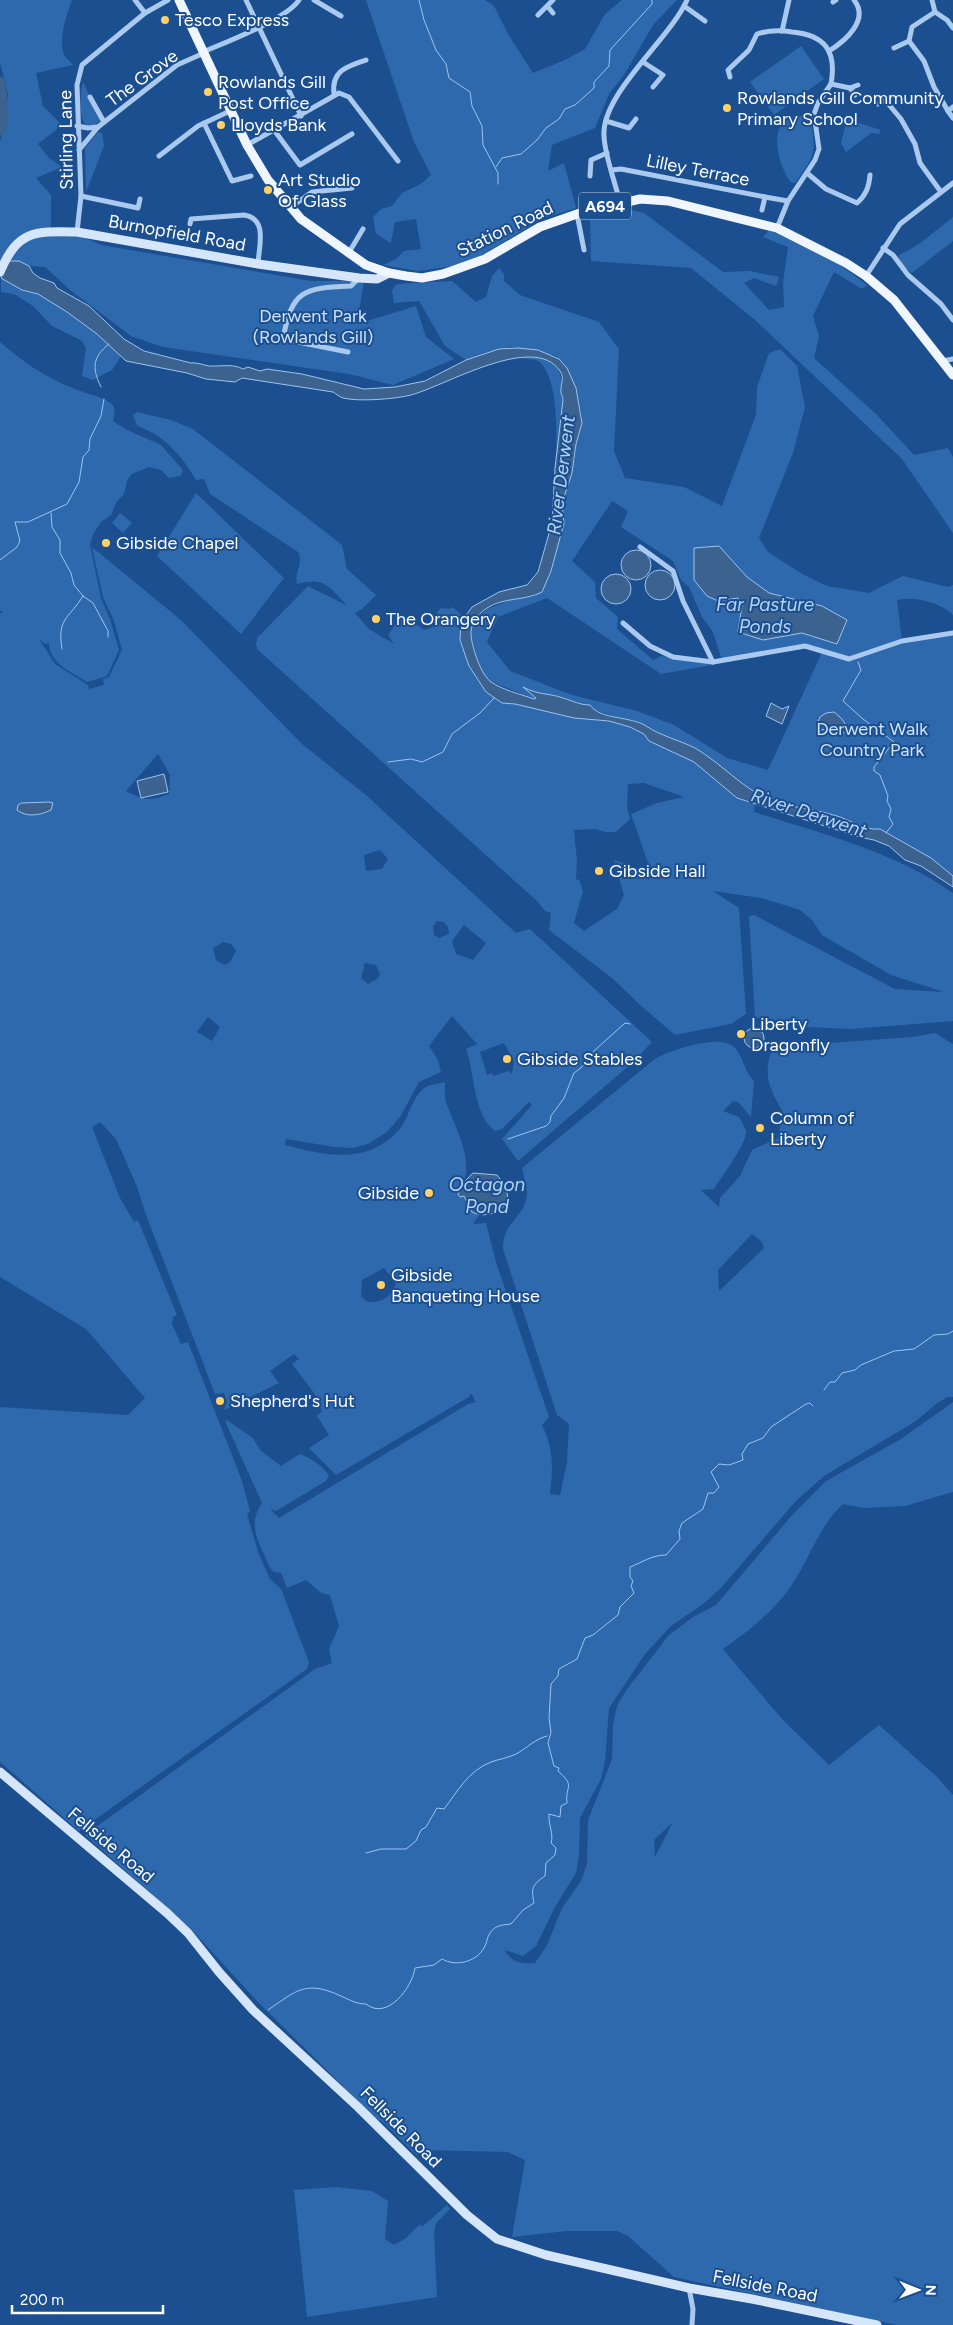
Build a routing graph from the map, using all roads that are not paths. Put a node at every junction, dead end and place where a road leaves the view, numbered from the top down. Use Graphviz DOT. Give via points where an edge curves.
graph roads {
  1 [pos="135,0"];
  2 [pos="168,0"];
  3 [pos="179,0"];
  4 [pos="246,0"];
  5 [pos="299,0"];
  6 [pos="314,0"];
  7 [pos="553,0"];
  8 [pos="686,0"];
  9 [pos="788,0"];
  10 [pos="854,0"];
  11 [pos="932,0"];
  12 [pos="684,6"];
  13 [pos="548,7"];
  14 [pos="934,12"];
  15 [pos="145,13"];
  16 [pos="553,13"];
  17 [pos="538,15"];
  18 [pos="342,16"];
  19 [pos="705,21"];
  20 [pos="259,26"];
  21 [pos="953,28"];
  22 [pos="782,31"];
  23 [pos="909,41"];
  24 [pos="894,48"];
  25 [pos="829,51"];
  26 [pos="203,53"];
  27 [pos="366,60"];
  28 [pos="643,62"];
  29 [pos="730,78"];
  30 [pos="831,84"];
  31 [pos="858,85"];
  32 [pos="653,87"];
  33 [pos="850,88"];
  34 [pos="334,94"];
  35 [pos="854,95"];
  36 [pos="892,96"];
  37 [pos="90,97"];
  38 [pos="885,100"];
  39 [pos="878,104"];
  40 [pos="951,109"];
  41 [pos="230,111"];
  42 [pos="301,116"];
  43 [pos="953,118"];
  44 [pos="636,119"];
  45 [pos="606,121"];
  46 [pos="104,122"];
  47 [pos="204,123"];
  48 [pos="77,126"];
  49 [pos="98,128"];
  50 [pos="629,128"];
  51 [pos="274,130"];
  52 [pos="352,134"];
  53 [pos="632,134"];
  54 [pos="246,144"];
  55 [pos="79,151"];
  56 [pos="607,152"];
  57 [pos="159,156"];
  58 [pos="398,161"];
  59 [pos="612,170"];
  60 [pos="807,173"];
  61 [pos="870,175"];
  62 [pos="251,176"];
  63 [pos="590,176"];
  64 [pos="953,183"];
  65 [pos="352,188"];
  66 [pos="941,192"];
  67 [pos="81,196"];
  68 [pos="765,197"];
  69 [pos="140,199"];
  70 [pos="788,201"];
  71 [pos="620,202"];
  72 [pos="291,207"];
  73 [pos="762,210"];
  74 [pos="577,214"];
  75 [pos="190,224"];
  76 [pos="777,228"];
  77 [pos="363,229"];
  78 [pos="77,232"];
  79 [pos="883,248"];
  80 [pos="584,250"];
  81 [pos="348,254"];
  82 [pos="258,264"];
  83 [pos="376,269"];
  84 [pos="0,272"];
  85 [pos="389,273"];
  86 [pos="866,276"];
  87 [pos="363,279"];
  88 [pos="953,320"];
  89 [pos="348,352"];
  90 [pos="953,359"];
  91 [pos="942,362"];
  92 [pos="953,375"];
  93 [pos="640,547"];
  94 [pos="623,623"];
  95 [pos="953,633"];
  96 [pos="712,662"];
  97 [pos="0,1772"];
  98 [pos="689,2288"];
  99 [pos="692,2325"];
  100 [pos="877,2325"];
  1 -- 15 [label="street"];
  2 -- 15 [label="street, Stirling Lane"];
  3 -- 26 [label="main road, Station Road / A694"];
  4 -- 20 [label="street"];
  5 -- 20 [label="street, The Grove" via="294,8"];
  6 -- 18 [label="street"];
  7 -- 13 [label="street"];
  8 -- 12 [label="street"];
  9 -- 22 [label="street"];
  10 -- 25 [label="street" via="860,15 853,31"];
  11 -- 14 [label="street"];
  12 -- 19 [label="street"];
  12 -- 28 [label="street"];
  13 -- 16 [label="street"];
  13 -- 17 [label="street"];
  14 -- 21 [label="street"];
  14 -- 23 [label="street" via="912,27"];
  15 -- 48 [label="street, Stirling Lane" via="82,65 77,84"];
  20 -- 26 [label="street, The Grove"];
  20 -- 42 [label="street"];
  22 -- 25 [label="street" via="819,38"];
  22 -- 29 [label="street" via="768,30 757,34 748,50 728,70"];
  23 -- 24 [label="street"];
  23 -- 40 [label="street" via="924,61 934,87"];
  25 -- 30 [label="street" via="834,67"];
  26 -- 41 [label="main road, Station Road / A694"];
  26 -- 46 [label="street, The Grove" via="177,65"];
  27 -- 34 [label="street" via="337,74"];
  28 -- 32 [label="street" via="663,75"];
  28 -- 45 [label="street" via="620,92"];
  30 -- 33 [label="street"];
  30 -- 60 [label="street" via="814,114 819,149"];
  31 -- 33 [label="street"];
  33 -- 35 [label="street"];
  34 -- 42 [label="street"];
  34 -- 58 [label="street" via="350,97"];
  36 -- 38 [label="street"];
  37 -- 46 [label="street"];
  38 -- 39 [label="street"];
  38 -- 66 [label="street" via="904,124 915,144 920,163"];
  40 -- 43 [label="street"];
  41 -- 47 [label="street"];
  41 -- 54 [label="main road, Station Road / A694"];
  42 -- 51 [label="street"];
  44 -- 50 [label="street"];
  45 -- 50 [label="street"];
  45 -- 56 [label="street" via="603,135"];
  46 -- 49 [label="street, The Grove"];
  47 -- 57 [label="street"];
  47 -- 62 [label="street" via="232,180"];
  48 -- 49 [label="street, The Grove"];
  48 -- 55 [label="street, Stirling Lane"];
  49 -- 55 [label="street, The Grove"];
  50 -- 53 [label="street"];
  51 -- 52 [label="street" via="300,165"];
  51 -- 54 [label="street"];
  54 -- 72 [label="main road, Station Road / A694" via="268,180"];
  55 -- 67 [label="street, Stirling Lane"];
  56 -- 59 [label="street"];
  56 -- 63 [label="street" via="592,160"];
  59 -- 68 [label="street, Lilley Terrace" via="621,168"];
  59 -- 71 [label="street"];
  60 -- 61 [label="street" via="826,189 857,203 870,185"];
  60 -- 70 [label="street"];
  64 -- 66 [label="street"];
  65 -- 72 [label="street" via="312,192"];
  66 -- 79 [label="street" via="900,224"];
  67 -- 69 [label="street" via="138,208"];
  67 -- 78 [label="street, Stirling Lane"];
  68 -- 70 [label="street"];
  68 -- 73 [label="street, Lilley Terrace"];
  70 -- 76 [label="street"];
  71 -- 74 [label="main road, Station Road / A694"];
  71 -- 76 [label="main road, Station Road / A694" via="668,201"];
  72 -- 81 [label="main road, Station Road / A694" via="311,228"];
  74 -- 80 [label="street"];
  74 -- 85 [label="main road, Station Road / A694" via="540,227 486,259 452,272 422,278"];
  75 -- 82 [label="street" via="191,219 251,216 261,231"];
  76 -- 86 [label="main road, A694"];
  77 -- 81 [label="street"];
  78 -- 82 [label="street, Burnopfield Road"];
  78 -- 84 [label="street, Burnopfield Road" via="49,231 32,235 15,244"];
  79 -- 86 [label="street"];
  79 -- 88 [label="street" via="941,304"];
  81 -- 83 [label="main road, Station Road / A694"];
  82 -- 87 [label="street, Burnopfield Road"];
  83 -- 85 [label="main road, Station Road / A694"];
  83 -- 87 [label="street"];
  85 -- 87 [label="street, Burnopfield Road" via="377,279"];
  86 -- 91 [label="main road, A694" via="894,300"];
  87 -- 89 [label="street" via="351,286 304,293 288,313 283,339"];
  90 -- 91 [label="street"];
  91 -- 92 [label="main road, A694"];
  93 -- 96 [label="street" via="672,571"];
  94 -- 96 [label="street" via="650,646 673,657"];
  95 -- 96 [label="street" via="902,641 850,659 805,646"];
  97 -- 98 [label="street, Fellside Road" via="167,1913 188,1933 252,2010 490,2234 519,2248"];
  98 -- 99 [label="street"];
  98 -- 100 [label="street, Fellside Road"];
}
